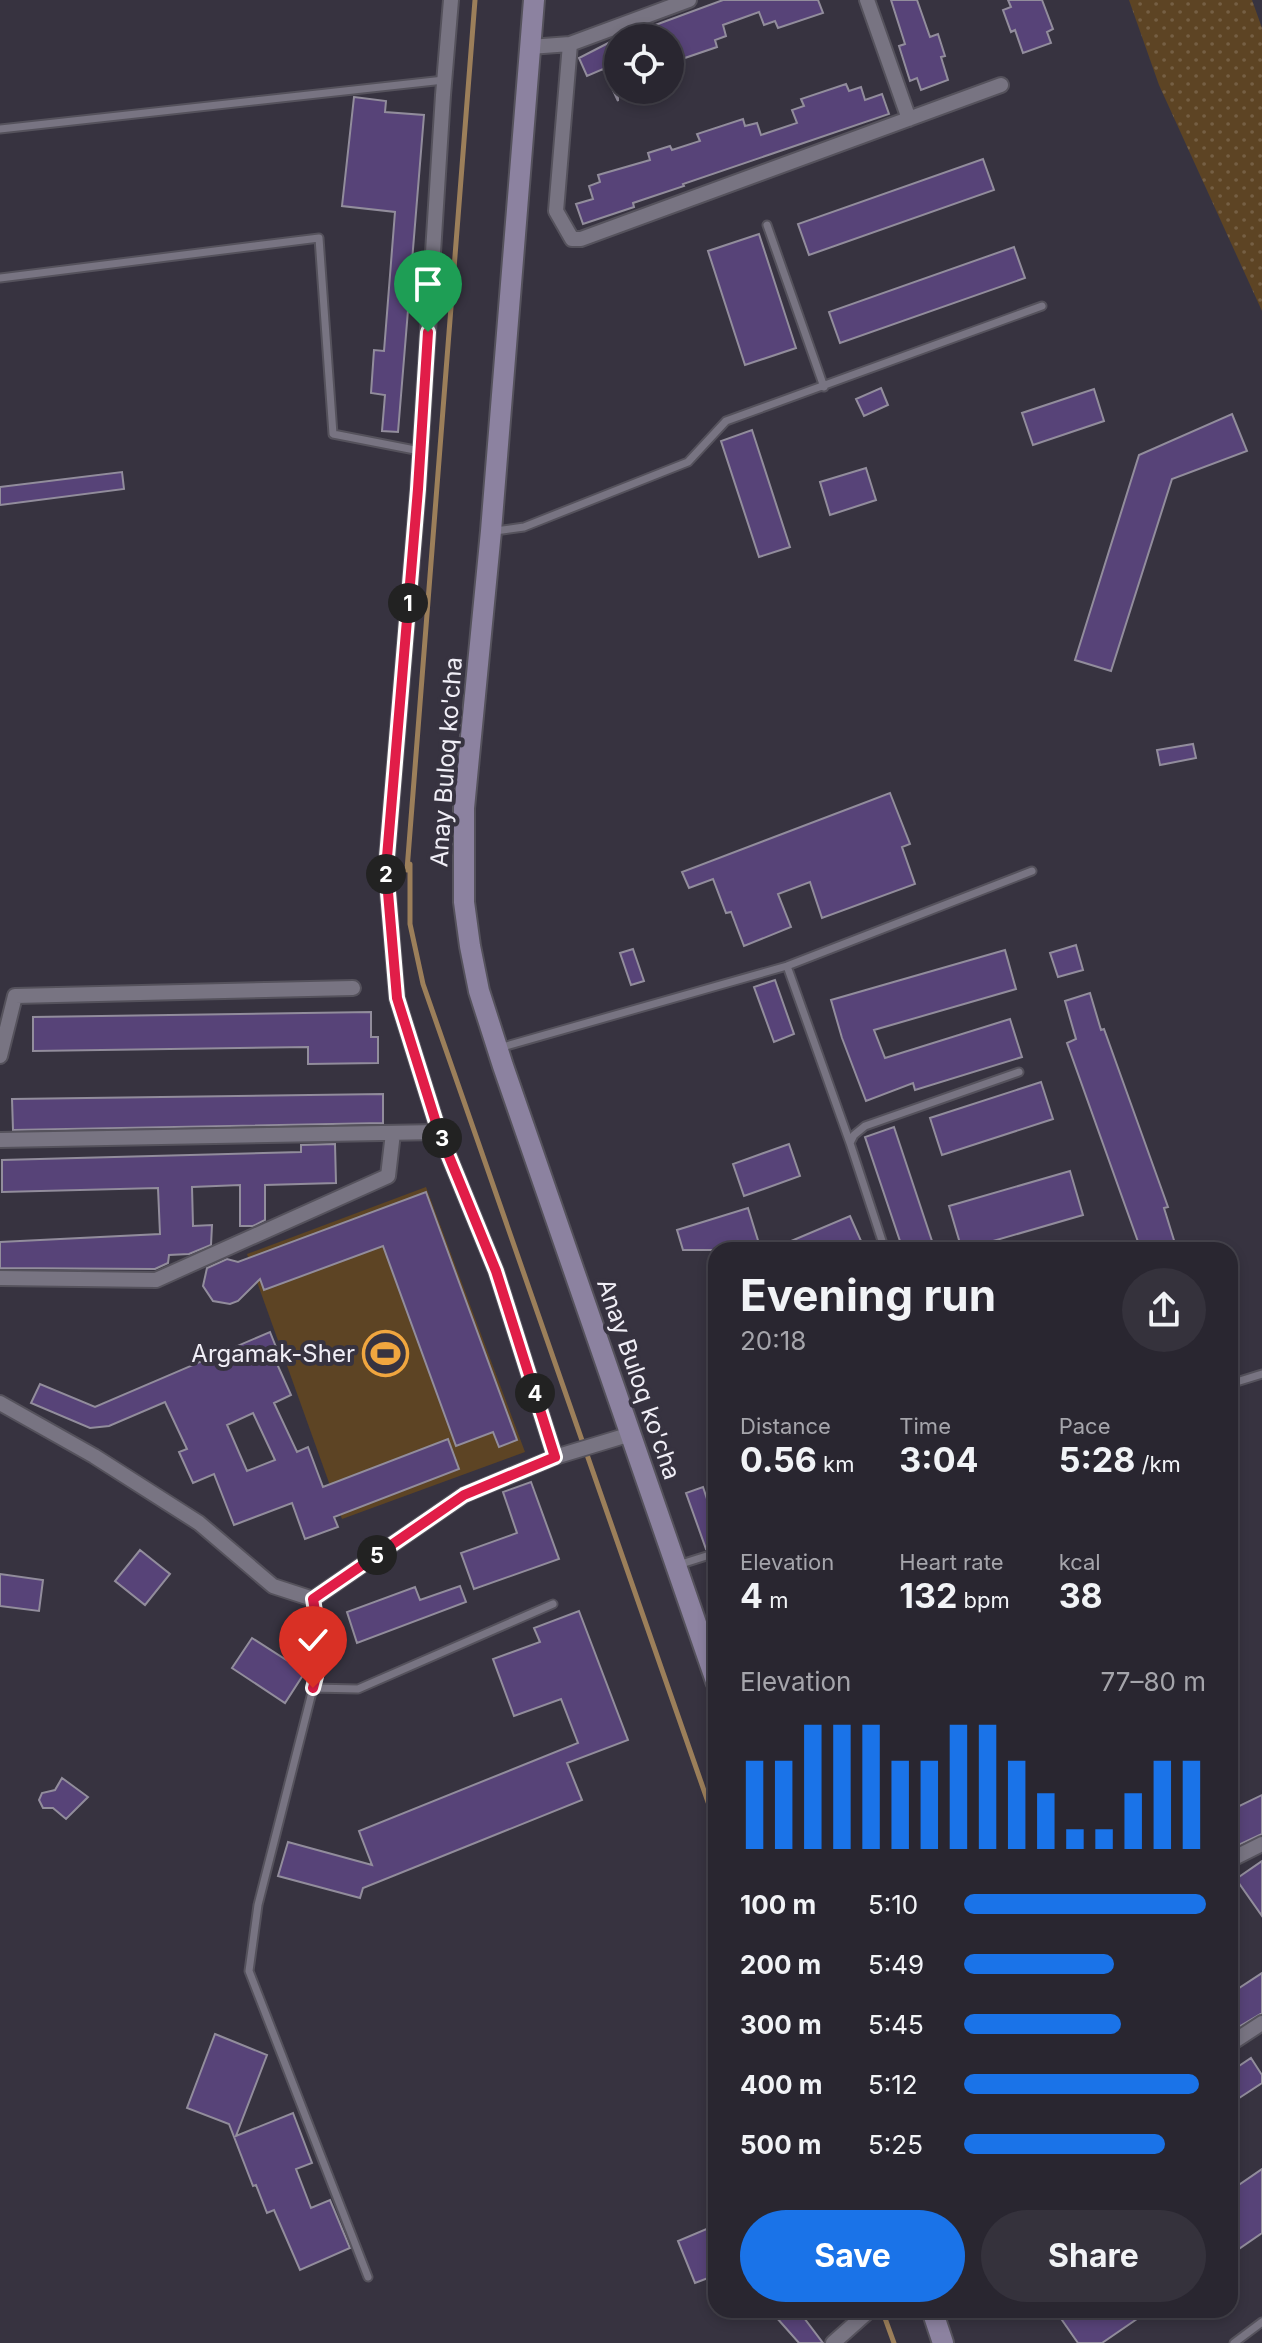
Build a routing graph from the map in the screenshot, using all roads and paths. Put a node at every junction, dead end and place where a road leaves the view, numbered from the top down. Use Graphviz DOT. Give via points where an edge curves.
graph roads {
  1 [pos="451,0"];
  2 [pos="534,0"];
  3 [pos="689,0"];
  4 [pos="867,0"];
  5 [pos="570,44"];
  6 [pos="530,47"];
  7 [pos="444,80"];
  8 [pos="1001,85"];
  9 [pos="909,119"];
  10 [pos="0,129"];
  11 [pos="767,225"];
  12 [pos="0,278"];
  13 [pos="1042,306"];
  14 [pos="824,387"];
  15 [pos="420,451"];
  16 [pos="491,531"];
  17 [pos="1032,871"];
  18 [pos="787,966"];
  19 [pos="353,988"];
  20 [pos="497,1048"];
  21 [pos="0,1056"];
  22 [pos="1019,1072"];
  23 [pos="439,1132"];
  24 [pos="393,1133"];
  25 [pos="0,1140"];
  26 [pos="850,1143"];
  27 [pos="882,1242"];
  28 [pos="0,1278"];
  29 [pos="1262,1374"];
  30 [pos="1238,1382"];
  31 [pos="0,1403"];
  32 [pos="631,1434"];
  33 [pos="555,1457"];
  34 [pos="708,1556"];
  35 [pos="676,1566"];
  36 [pos="313,1599"];
  37 [pos="553,1604"];
  38 [pos="708,1658"];
  39 [pos="313,1688"];
  40 [pos="1262,1844"];
  41 [pos="1238,1856"];
  42 [pos="1262,2023"];
  43 [pos="1238,2039"];
  44 [pos="368,2277"];
  45 [pos="861,2318"];
  46 [pos="935,2318"];
  47 [pos="1262,2322"];
  48 [pos="833,2343"];
  49 [pos="943,2343"];
  50 [pos="1234,2343"];
  1 -- 7 [label="street"];
  2 -- 6 [label="main road, Anay Buloq ko'cha"];
  3 -- 5 [label="street"];
  4 -- 9 [label="street"];
  5 -- 6 [label="street"];
  5 -- 9 [label="street" via="556,211 572,239"];
  6 -- 16 [label="main road, Anay Buloq ko'cha"];
  7 -- 10 [label="lane"];
  7 -- 15 [label="street"];
  8 -- 9 [label="street"];
  11 -- 14 [label="lane"];
  12 -- 15 [label="lane" via="319,238 333,434"];
  13 -- 14 [label="lane"];
  14 -- 16 [label="lane" via="726,421 688,462 524,527"];
  15 -- 23 [label="street" via="386,869 397,998"];
  16 -- 20 [label="main road, Anay Buloq ko'cha" via="464,808 464,902 479,991"];
  17 -- 18 [label="lane"];
  18 -- 20 [label="lane"];
  18 -- 26 [label="lane"];
  19 -- 21 [label="street" via="15,996"];
  20 -- 32 [label="main road, Anay Buloq ko'cha"];
  22 -- 26 [label="lane" via="865,1126"];
  23 -- 24 [label="street"];
  23 -- 33 [label="street" via="496,1271"];
  24 -- 25 [label="street"];
  24 -- 28 [label="street" via="388,1176 156,1280"];
  26 -- 27 [label="lane"];
  29 -- 30 [label="lane"];
  31 -- 36 [label="street" via="199,1523 273,1586"];
  32 -- 33 [label="street"];
  32 -- 35 [label="main road, Anay Buloq ko'cha"];
  33 -- 36 [label="street" via="464,1495"];
  34 -- 35 [label="lane"];
  35 -- 38 [label="main road, Anay Buloq ko'cha"];
  36 -- 39 [label="lane" via="322,1653"];
  37 -- 39 [label="lane" via="358,1689"];
  39 -- 44 [label="lane" via="258,1905 249,1971"];
  40 -- 41 [label="street"];
  42 -- 43 [label="street"];
  45 -- 48 [label="street"];
  46 -- 49 [label="main road"];
  47 -- 50 [label="lane"];
}
